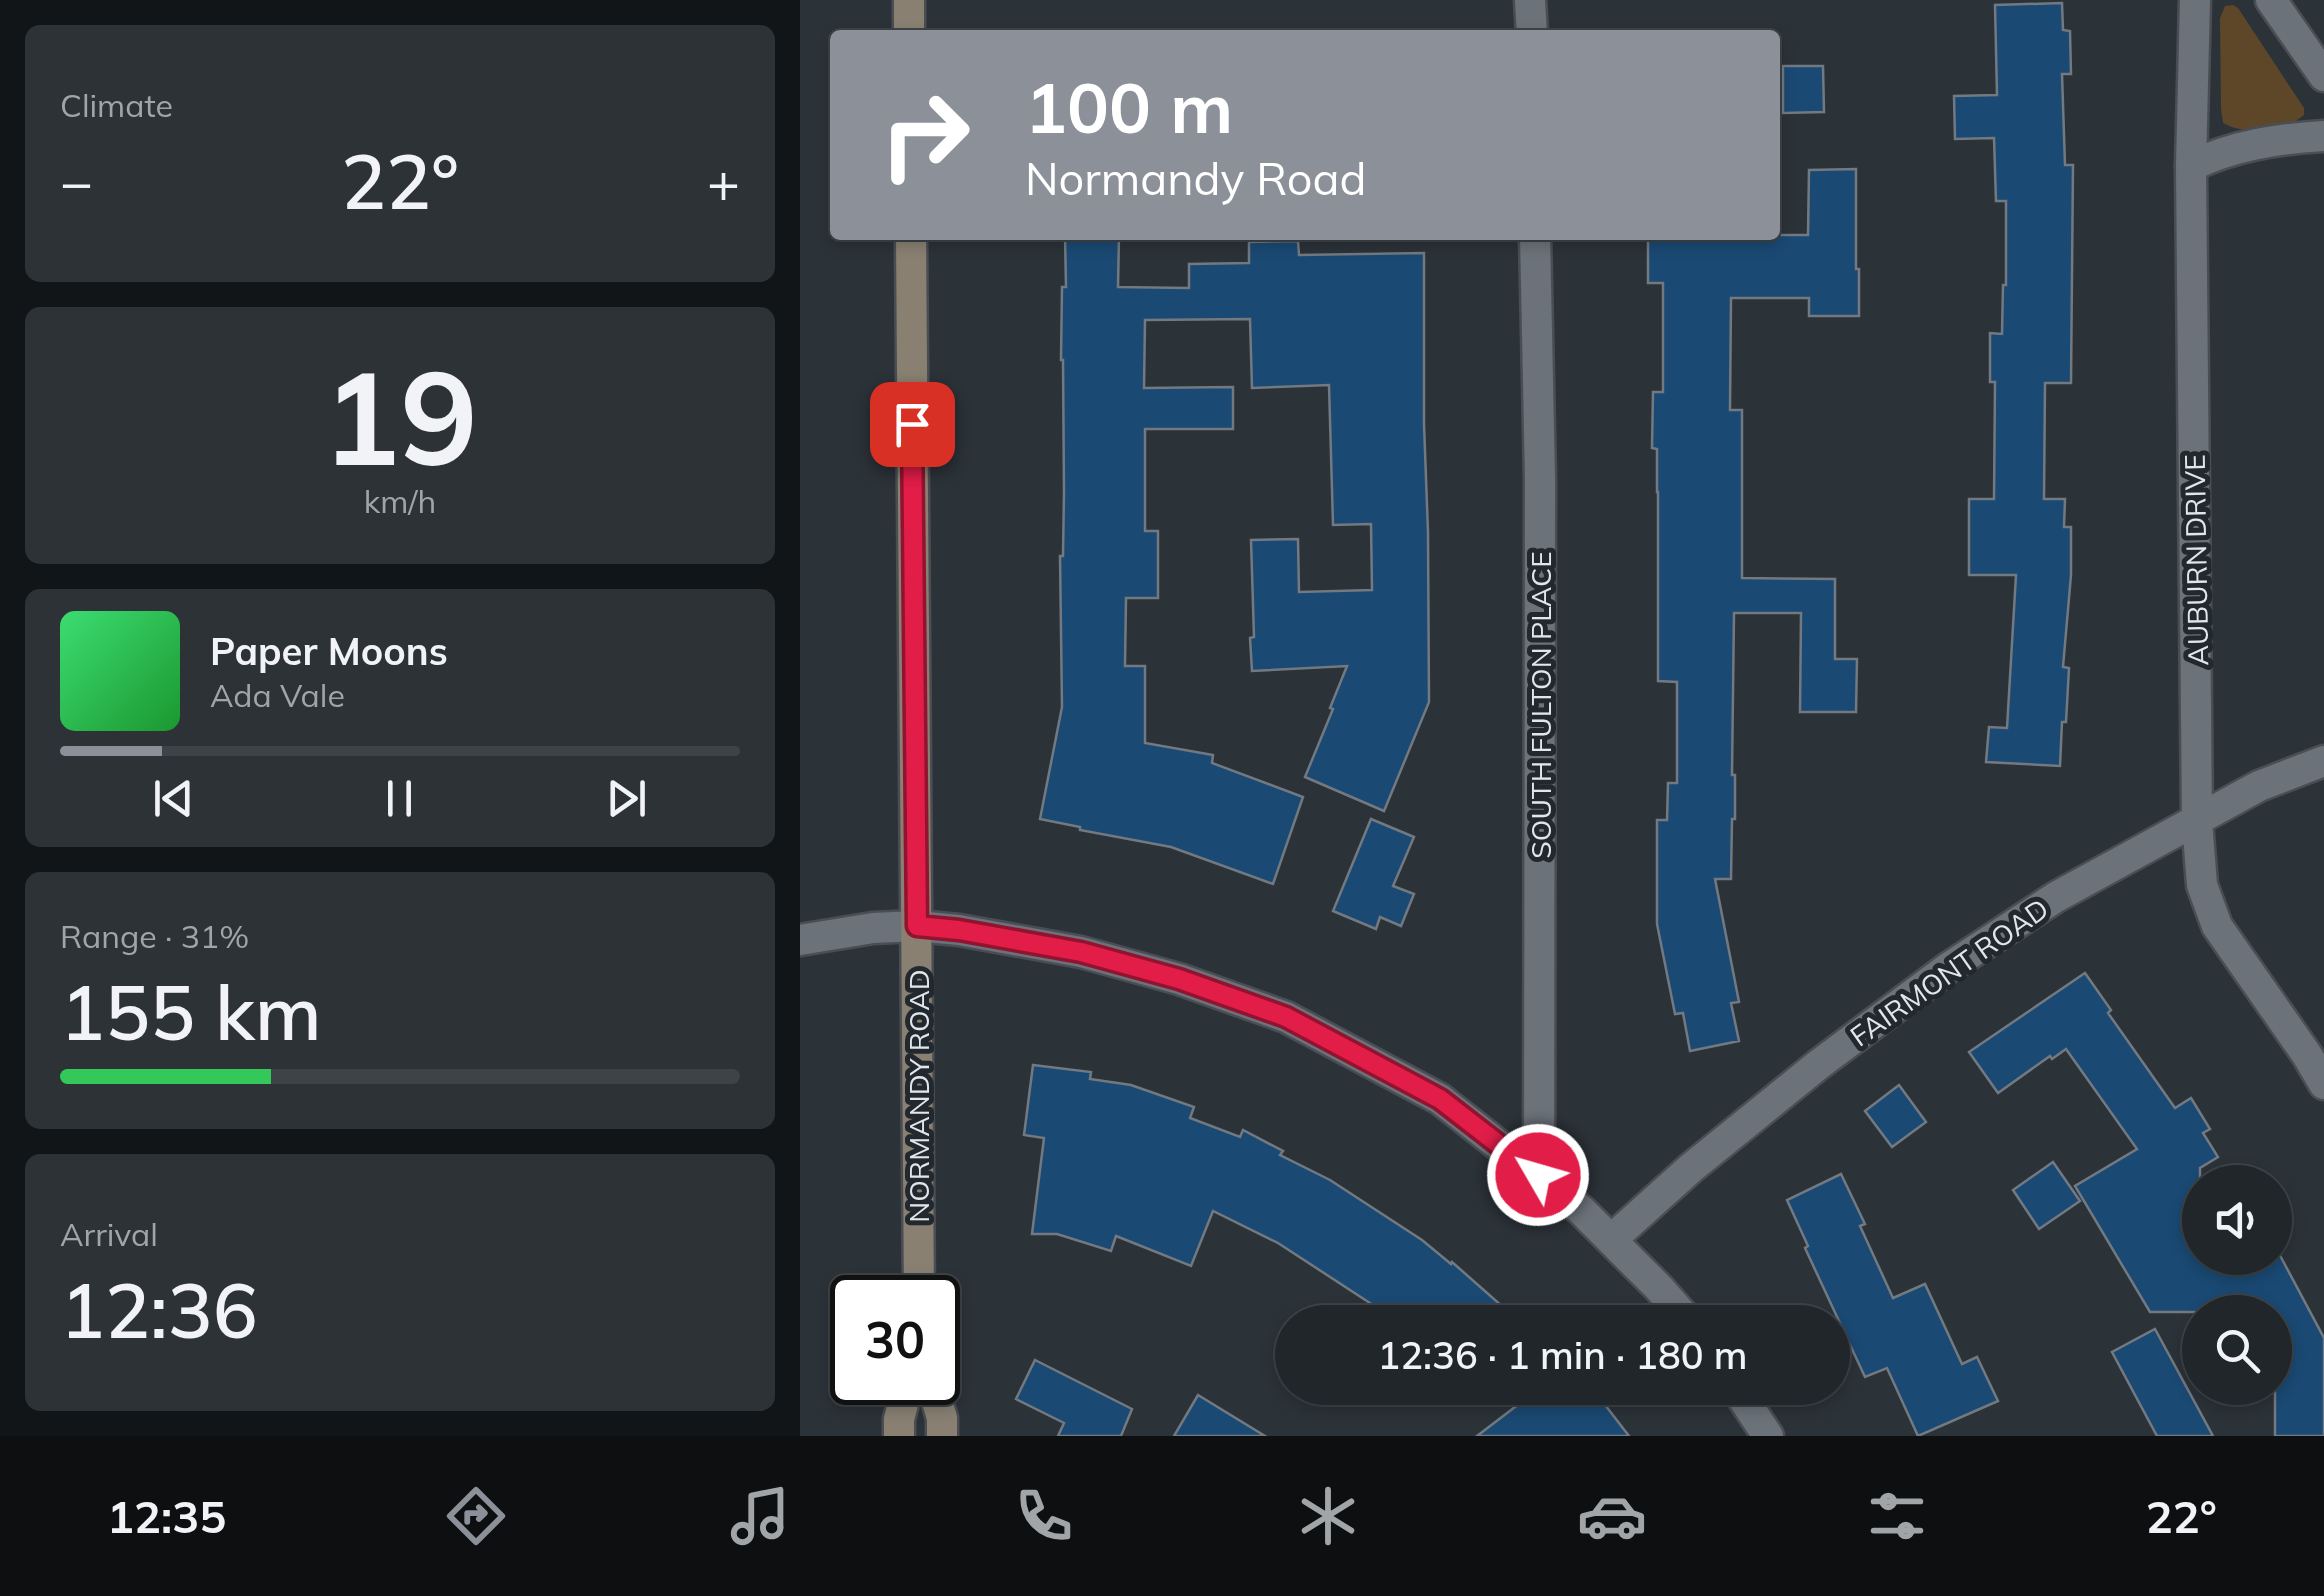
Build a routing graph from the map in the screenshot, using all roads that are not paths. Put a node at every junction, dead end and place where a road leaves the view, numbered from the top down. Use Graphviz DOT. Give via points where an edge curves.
graph roads {
  1 [pos="909,0"];
  2 [pos="1530,0"];
  3 [pos="2195,0"];
  4 [pos="2271,0"];
  5 [pos="909,30"];
  6 [pos="1532,30"];
  7 [pos="2324,76"];
  8 [pos="2324,136"];
  9 [pos="2192,166"];
  10 [pos="911,240"];
  11 [pos="1535,240"];
  12 [pos="2324,761"];
  13 [pos="2198,821"];
  14 [pos="917,926"];
  15 [pos="800,940"];
  16 [pos="2324,1084"];
  17 [pos="1538,1175"];
  18 [pos="1612,1238"];
  19 [pos="919,1275"];
  20 [pos="1673,1305"];
  21 [pos="903,1405"];
  22 [pos="938,1405"];
  23 [pos="1747,1405"];
  24 [pos="899,1436"];
  25 [pos="942,1436"];
  26 [pos="1768,1436"];
  1 -- 5 [label="street"];
  2 -- 6 [label="street"];
  3 -- 9 [label="street, AUBURN DRIVE"];
  4 -- 7 [label="street"];
  8 -- 9 [label="street" via="2240,146"];
  9 -- 13 [label="street, AUBURN DRIVE"];
  10 -- 14 [label="street, NORMANDY ROAD"];
  11 -- 17 [label="street, SOUTH FULTON PLACE"];
  12 -- 13 [label="street, FAIRMONT ROAD" via="2259,786"];
  13 -- 16 [label="street, AUBURN DRIVE" via="2202,886 2217,926"];
  13 -- 18 [label="street, FAIRMONT ROAD" via="2056,897 1948,968 1818,1065"];
  14 -- 15 [label="street"];
  14 -- 17 [label="street" via="1081,952 1286,1017 1440,1099"];
  14 -- 19 [label="street, NORMANDY ROAD"];
  17 -- 18 [label="street"];
  18 -- 20 [label="street"];
  21 -- 24 [label="street"];
  22 -- 25 [label="street"];
  23 -- 26 [label="street"];
}
